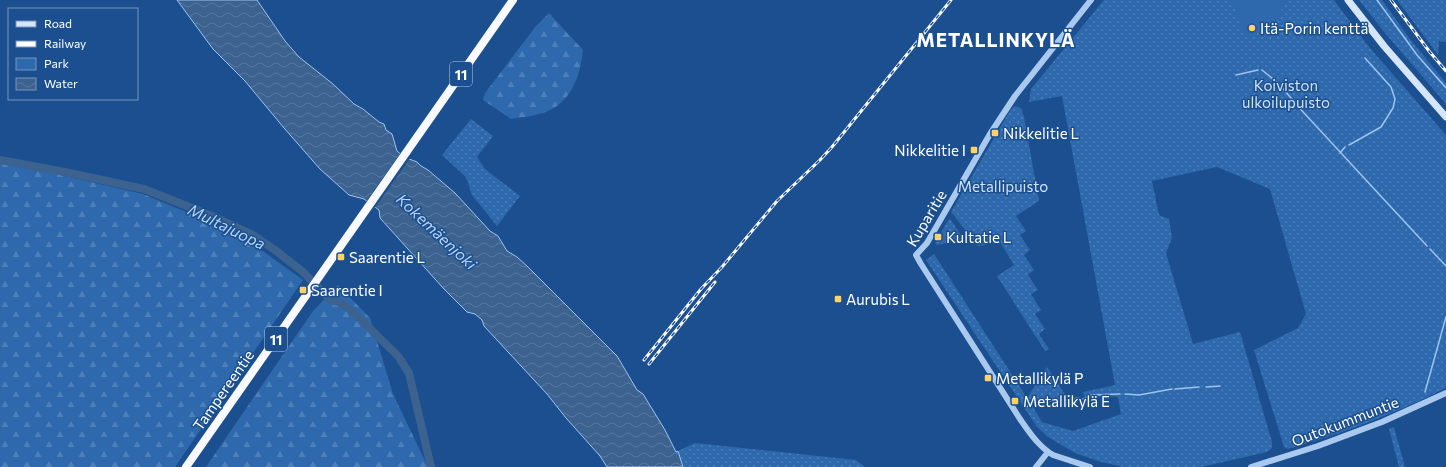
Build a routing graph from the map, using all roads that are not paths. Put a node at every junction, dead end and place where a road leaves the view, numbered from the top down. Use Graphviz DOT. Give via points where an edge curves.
graph roads {
  1 [pos="513,0"];
  2 [pos="1091,0"];
  3 [pos="1348,0"];
  4 [pos="1446,117"];
  5 [pos="1446,393"];
  6 [pos="1048,452"];
  7 [pos="186,467"];
  8 [pos="1036,467"];
  9 [pos="1090,467"];
  10 [pos="1251,467"];
  1 -- 7 [label="highway, Tampereentie / 11"];
  2 -- 6 [label="street, Kuparitie" via="1015,96 927,243 916,255 1020,419"];
  3 -- 4 [label="main road"];
  5 -- 10 [label="street, Outokummuntie" via="1382,422"];
  6 -- 8 [label="street"];
  6 -- 9 [label="street"];
}
